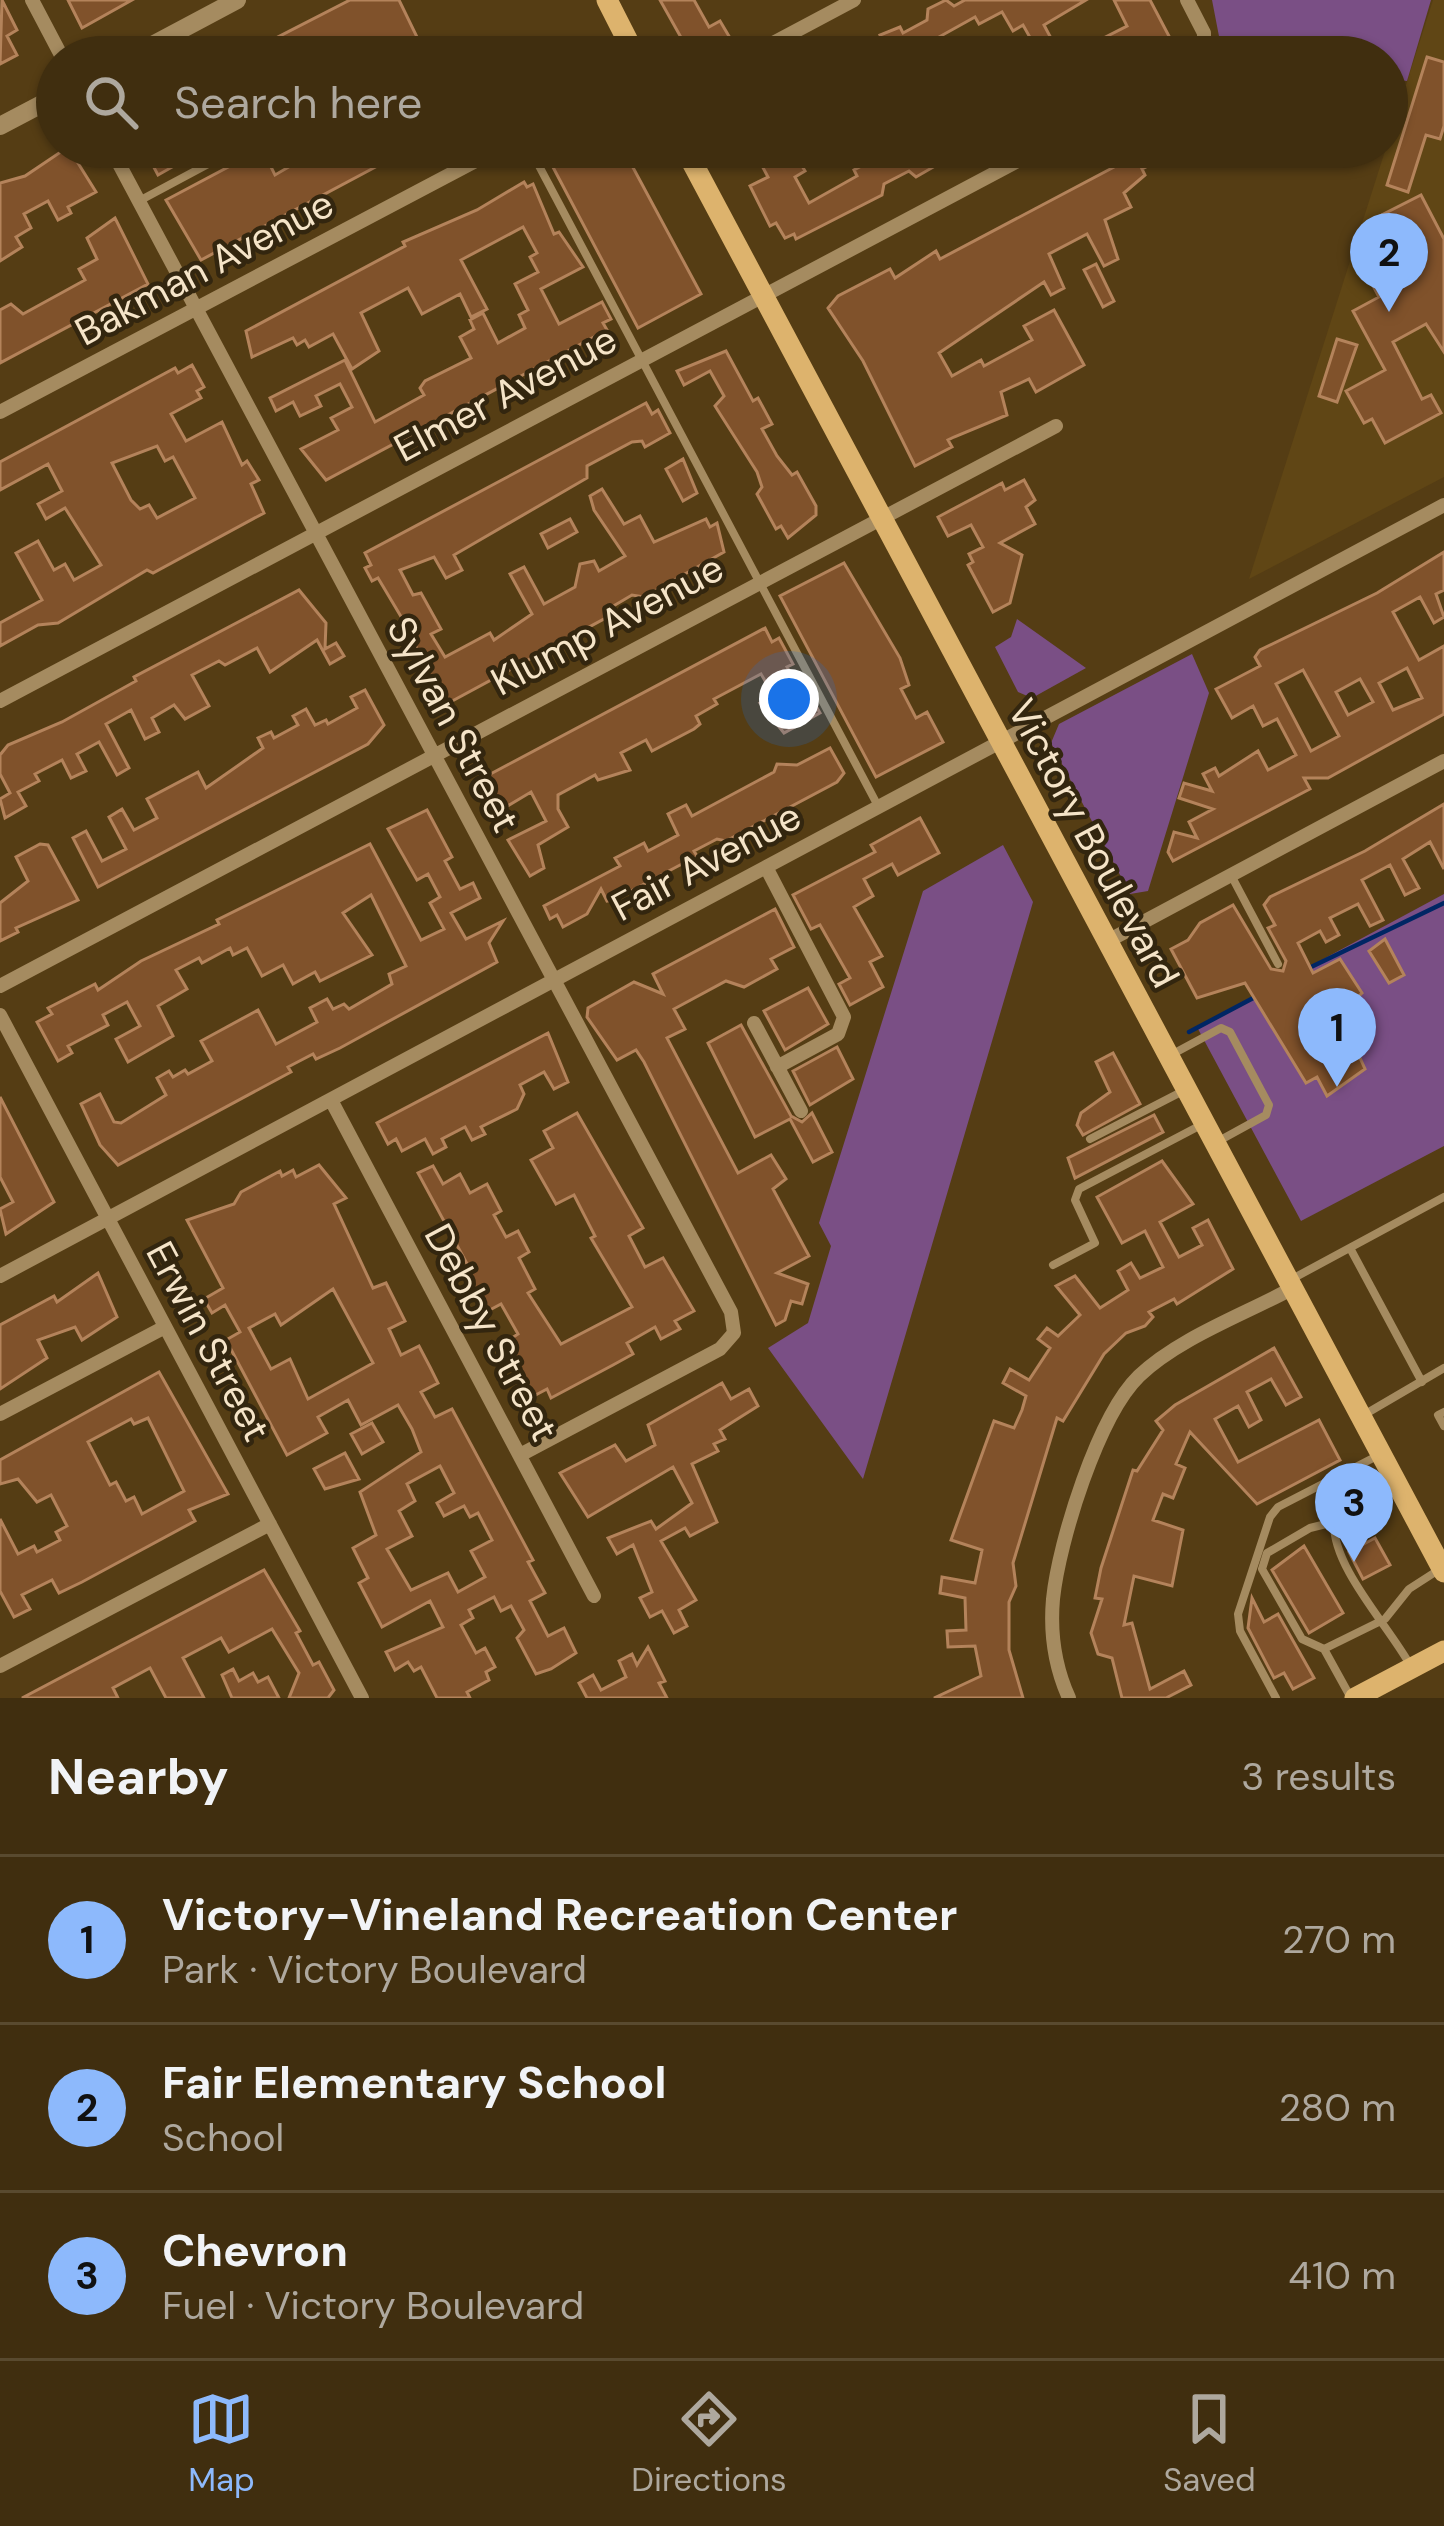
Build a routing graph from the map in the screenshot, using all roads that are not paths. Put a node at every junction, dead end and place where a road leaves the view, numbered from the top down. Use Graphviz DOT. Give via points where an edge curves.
graph roads {
  1 [pos="32,0"];
  2 [pos="238,0"];
  3 [pos="607,0"];
  4 [pos="854,0"];
  5 [pos="1186,0"];
  6 [pos="51,36"];
  7 [pos="170,36"];
  8 [pos="625,36"];
  9 [pos="786,36"];
  10 [pos="1204,36"];
  11 [pos="36,107"];
  12 [pos="0,126"];
  13 [pos="121,168"];
  14 [pos="201,168"];
  15 [pos="454,168"];
  16 [pos="540,168"];
  17 [pos="695,168"];
  18 [pos="1005,168"];
  19 [pos="139,201"];
  20 [pos="764,296"];
  21 [pos="196,308"];
  22 [pos="641,358"];
  23 [pos="0,412"];
  24 [pos="1056,426"];
  25 [pos="1444,505"];
  26 [pos="880,517"];
  27 [pos="314,533"];
  28 [pos="759,580"];
  29 [pos="0,701"];
  30 [pos="998,742"];
  31 [pos="434,755"];
  32 [pos="1444,761"];
  33 [pos="878,806"];
  34 [pos="766,867"];
  35 [pos="1231,875"];
  36 [pos="1106,942"];
  37 [pos="1278,964"];
  38 [pos="554,980"];
  39 [pos="0,986"];
  40 [pos="0,1015"];
  41 [pos="754,1023"];
  42 [pos="1168,1057"];
  43 [pos="778,1067"];
  44 [pos="1186,1089"];
  45 [pos="331,1100"];
  46 [pos="801,1112"];
  47 [pos="1209,1133"];
  48 [pos="1090,1139"];
  49 [pos="1444,1197"];
  50 [pos="107,1220"];
  51 [pos="1350,1248"];
  52 [pos="1053,1265"];
  53 [pos="0,1276"];
  54 [pos="1290,1285"];
  55 [pos="164,1327"];
  56 [pos="1444,1368"];
  57 [pos="1422,1382"];
  58 [pos="1444,1412"];
  59 [pos="0,1414"];
  60 [pos="1360,1417"];
  61 [pos="1444,1426"];
  62 [pos="1380,1454"];
  63 [pos="520,1455"];
  64 [pos="1396,1486"];
  65 [pos="1334,1522"];
  66 [pos="270,1524"];
  67 [pos="1443,1570"];
  68 [pos="594,1596"];
  69 [pos="1384,1619"];
  70 [pos="1324,1649"];
  71 [pos="1444,1651"];
  72 [pos="0,1666"];
  73 [pos="1411,1669"];
  74 [pos="362,1698"];
  75 [pos="1069,1698"];
  76 [pos="1276,1698"];
  77 [pos="1353,1698"];
  1 -- 6 [label="street"];
  2 -- 7 [label="street"];
  3 -- 8 [label="main road"];
  4 -- 9 [label="street"];
  5 -- 10 [label="street"];
  11 -- 12 [label="street"];
  13 -- 19 [label="street, Sylvan Street"];
  14 -- 19 [label="lane"];
  15 -- 21 [label="street, Bakman Avenue"];
  16 -- 22 [label="lane"];
  17 -- 20 [label="main road, Victory Boulevard"];
  18 -- 20 [label="street, Elmer Avenue"];
  19 -- 21 [label="street, Sylvan Street"];
  20 -- 22 [label="street, Elmer Avenue"];
  20 -- 26 [label="main road, Victory Boulevard"];
  21 -- 23 [label="street, Bakman Avenue"];
  21 -- 27 [label="street, Sylvan Street"];
  22 -- 27 [label="street, Elmer Avenue"];
  22 -- 28 [label="lane"];
  24 -- 26 [label="street, Klump Avenue"];
  25 -- 30 [label="street, Fair Avenue"];
  26 -- 28 [label="street, Klump Avenue"];
  26 -- 30 [label="main road, Victory Boulevard"];
  27 -- 29 [label="street, Elmer Avenue"];
  27 -- 31 [label="street, Sylvan Street"];
  28 -- 31 [label="street, Klump Avenue"];
  28 -- 33 [label="lane"];
  30 -- 33 [label="street, Fair Avenue"];
  30 -- 36 [label="main road, Victory Boulevard"];
  31 -- 38 [label="street, Sylvan Street"];
  31 -- 39 [label="street, Klump Avenue"];
  32 -- 35 [label="street"];
  33 -- 34 [label="street, Fair Avenue"];
  34 -- 38 [label="street, Fair Avenue"];
  34 -- 43 [label="street" via="844,1017 838,1034"];
  35 -- 36 [label="street"];
  35 -- 37 [label="lane"];
  36 -- 42 [label="main road, Victory Boulevard"];
  38 -- 45 [label="street, Fair Avenue"];
  38 -- 63 [label="street, Sylvan Street" via="731,1312 734,1333 720,1348"];
  40 -- 50 [label="street, Erwin Street"];
  41 -- 43 [label="street"];
  42 -- 44 [label="main road, Victory Boulevard"];
  42 -- 47 [label="lane" via="1221,1028 1230,1032 1269,1105 1266,1114"];
  43 -- 46 [label="street"];
  44 -- 47 [label="main road, Victory Boulevard"];
  44 -- 48 [label="lane"];
  45 -- 50 [label="street, Fair Avenue"];
  45 -- 63 [label="street, Debby Street"];
  47 -- 52 [label="lane" via="1079,1189 1075,1200 1095,1243"];
  47 -- 54 [label="main road, Victory Boulevard"];
  49 -- 51 [label="lane"];
  50 -- 53 [label="street, Fair Avenue"];
  50 -- 55 [label="street, Erwin Street"];
  51 -- 54 [label="lane"];
  51 -- 57 [label="lane"];
  54 -- 60 [label="main road, Victory Boulevard"];
  54 -- 75 [label="street" via="1165,1357 1112,1409 1053,1596 1053,1643"];
  55 -- 59 [label="street"];
  55 -- 66 [label="street, Erwin Street"];
  56 -- 57 [label="lane"];
  57 -- 60 [label="lane"];
  58 -- 61 [label="lane"];
  60 -- 62 [label="main road, Victory Boulevard"];
  62 -- 64 [label="main road, Victory Boulevard"];
  62 -- 76 [label="lane" via="1270,1517 1238,1614"];
  63 -- 68 [label="street, Debby Street"];
  64 -- 65 [label="lane"];
  64 -- 67 [label="main road, Victory Boulevard"];
  65 -- 69 [label="lane" via="1333,1536 1365,1600"];
  65 -- 70 [label="lane" via="1268,1553 1262,1569 1302,1640"];
  66 -- 72 [label="street"];
  66 -- 74 [label="street, Erwin Street"];
  67 -- 69 [label="lane" via="1409,1589"];
  69 -- 70 [label="lane"];
  69 -- 73 [label="lane"];
  70 -- 77 [label="lane"];
  71 -- 73 [label="main road"];
  73 -- 77 [label="main road"];
}
